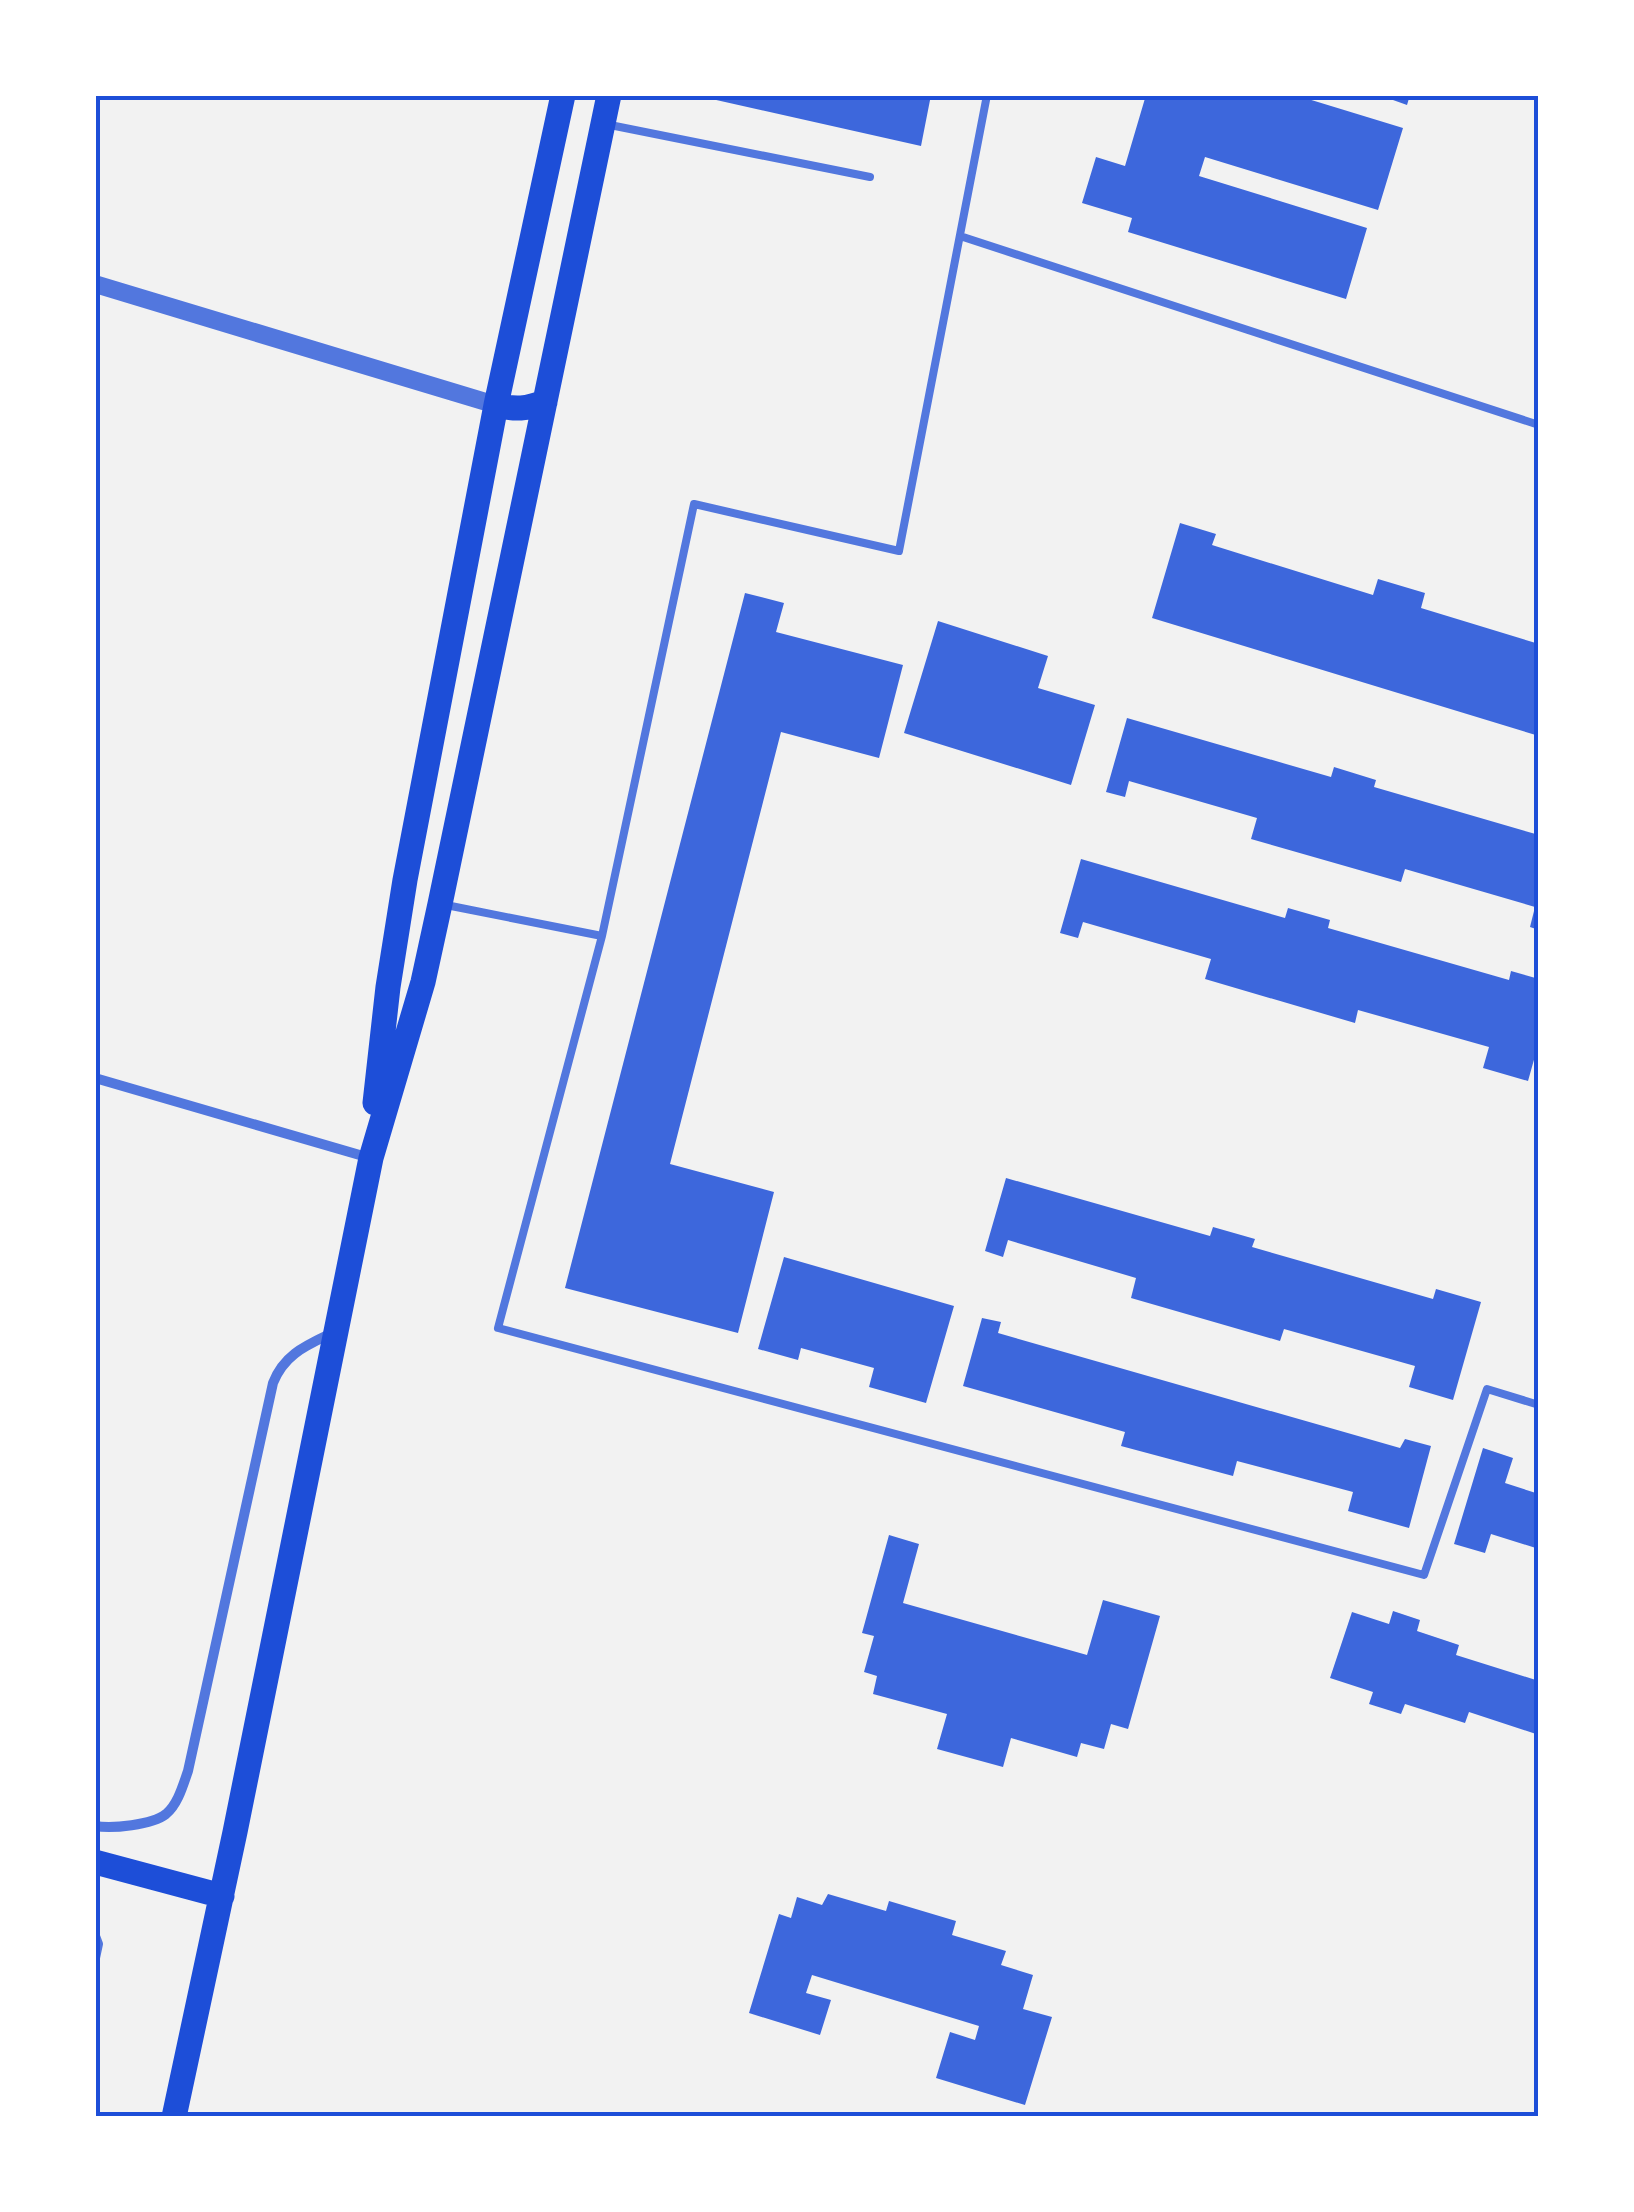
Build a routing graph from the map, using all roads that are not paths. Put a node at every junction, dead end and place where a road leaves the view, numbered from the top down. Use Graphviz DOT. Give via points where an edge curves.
graph roads {
  1 [pos="564,95"];
  2 [pos="609,95"];
  3 [pos="988,95"];
  4 [pos="603,124"];
  5 [pos="870,178"];
  6 [pos="960,236"];
  7 [pos="95,284"];
  8 [pos="545,402"];
  9 [pos="496,405"];
  10 [pos="1539,425"];
  11 [pos="440,904"];
  12 [pos="602,936"];
  13 [pos="95,1078"];
  14 [pos="371,1158"];
  15 [pos="336,1331"];
  16 [pos="1539,1405"];
  17 [pos="95,1826"];
  18 [pos="95,1862"];
  19 [pos="222,1896"];
  20 [pos="95,1936"];
  21 [pos="95,1958"];
  22 [pos="174,2117"];
  1 -- 9 [label="main road"];
  2 -- 4 [label="main road"];
  3 -- 6 [label="lane"];
  4 -- 5 [label="lane"];
  4 -- 8 [label="main road"];
  6 -- 10 [label="lane"];
  6 -- 12 [label="lane" via="899,551 694,504"];
  7 -- 9 [label="street"];
  8 -- 9 [label="main road" via="514,409"];
  8 -- 11 [label="main road"];
  9 -- 14 [label="main road" via="399,916"];
  11 -- 12 [label="lane"];
  11 -- 14 [label="main road"];
  12 -- 16 [label="lane" via="498,1328 1424,1575 1487,1389"];
  13 -- 14 [label="street"];
  14 -- 15 [label="main road"];
  15 -- 17 [label="street" via="291,1355 273,1383 179,1796 166,1814 140,1824"];
  15 -- 19 [label="main road"];
  18 -- 19 [label="main road"];
  19 -- 22 [label="main road"];
  20 -- 21 [label="street"];
}
